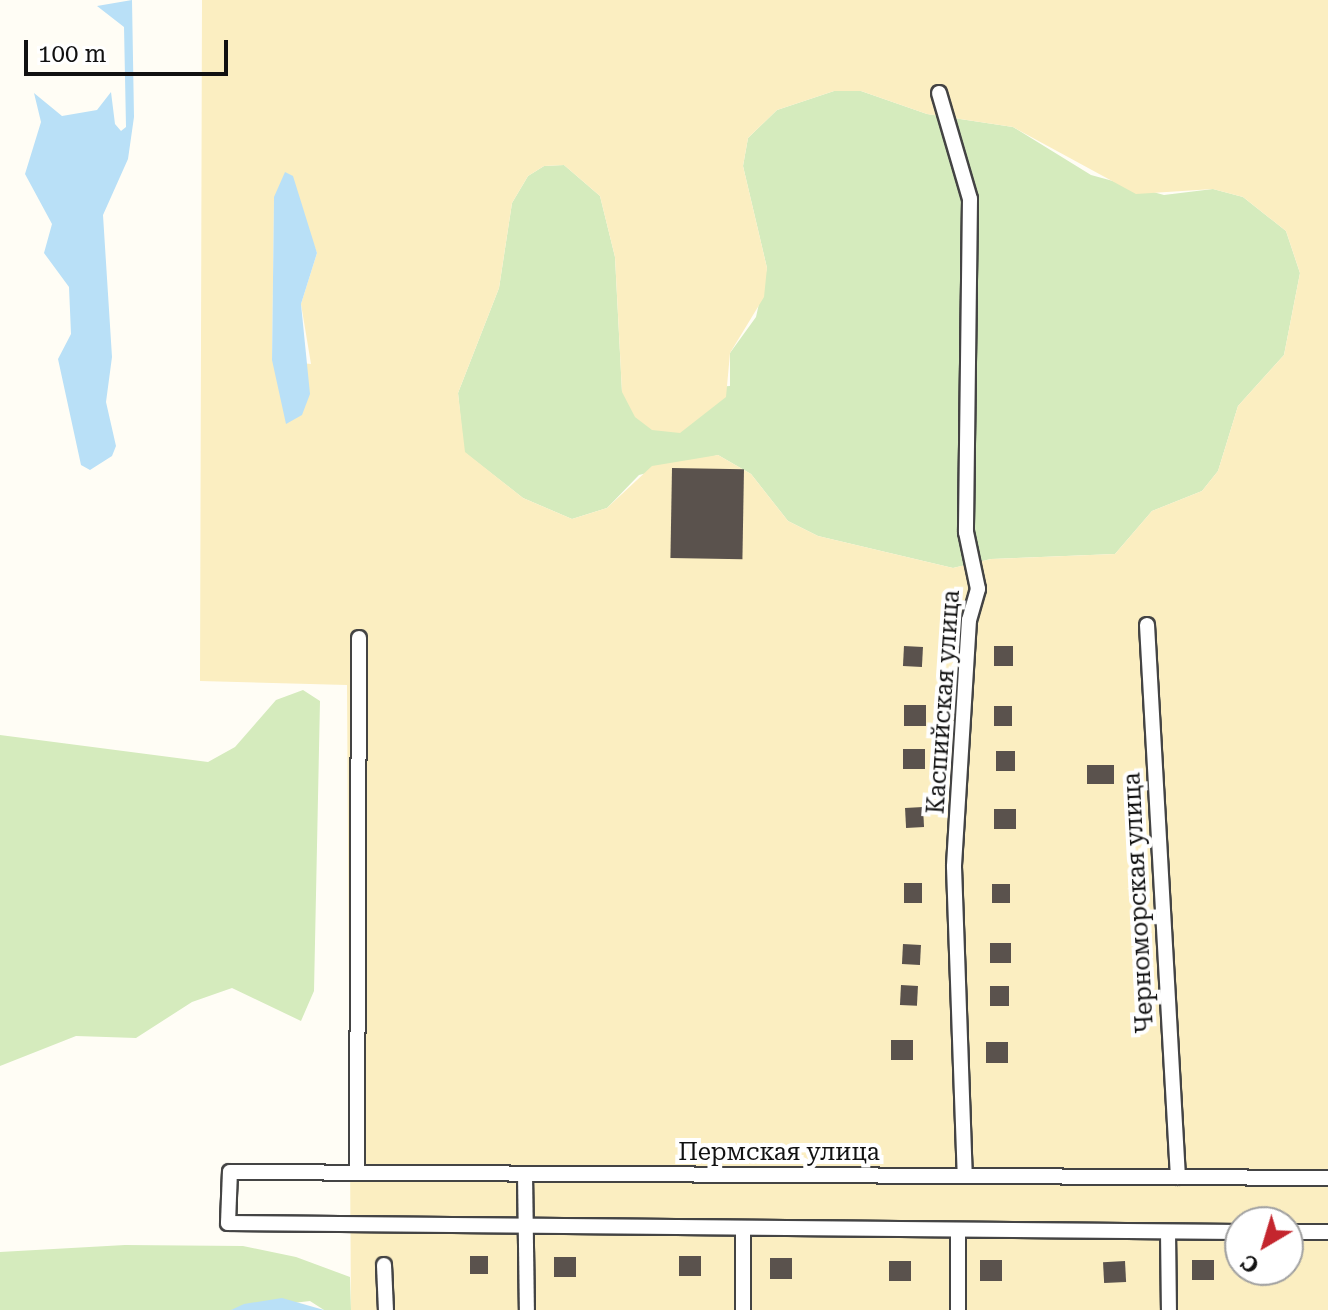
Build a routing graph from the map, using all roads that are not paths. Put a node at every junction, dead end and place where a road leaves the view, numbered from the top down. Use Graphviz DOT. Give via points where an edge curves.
graph roads {
  1 [pos="939,93"];
  2 [pos="1147,625"];
  3 [pos="359,638"];
  4 [pos="357,1173"];
  5 [pos="525,1174"];
  6 [pos="965,1176"];
  7 [pos="1178,1177"];
  8 [pos="1328,1178"];
  9 [pos="526,1227"];
  10 [pos="743,1229"];
  11 [pos="958,1232"];
  12 [pos="1168,1232"];
  13 [pos="1224,1232"];
  14 [pos="1304,1232"];
  15 [pos="1328,1232"];
  16 [pos="384,1265"];
  17 [pos="386,1310"];
  18 [pos="527,1310"];
  19 [pos="743,1310"];
  20 [pos="958,1310"];
  21 [pos="1169,1310"];
  1 -- 6 [label="street, Каспийская улица" via="970,199 966,532 978,589 969,620 954,867"];
  2 -- 7 [label="street, Черноморская улица"];
  3 -- 4 [label="street"];
  4 -- 5 [label="street, Пермская улица"];
  4 -- 9 [label="street, Пермская улица" via="230,1172 228,1223"];
  5 -- 6 [label="street, Пермская улица"];
  5 -- 9 [label="street"];
  6 -- 7 [label="street, Пермская улица"];
  7 -- 8 [label="street, Пермская улица"];
  9 -- 10 [label="street"];
  9 -- 18 [label="street"];
  10 -- 11 [label="street"];
  10 -- 19 [label="street"];
  11 -- 12 [label="street"];
  11 -- 20 [label="street"];
  12 -- 13 [label="street"];
  12 -- 21 [label="street"];
  14 -- 15 [label="street"];
  16 -- 17 [label="street"];
}
